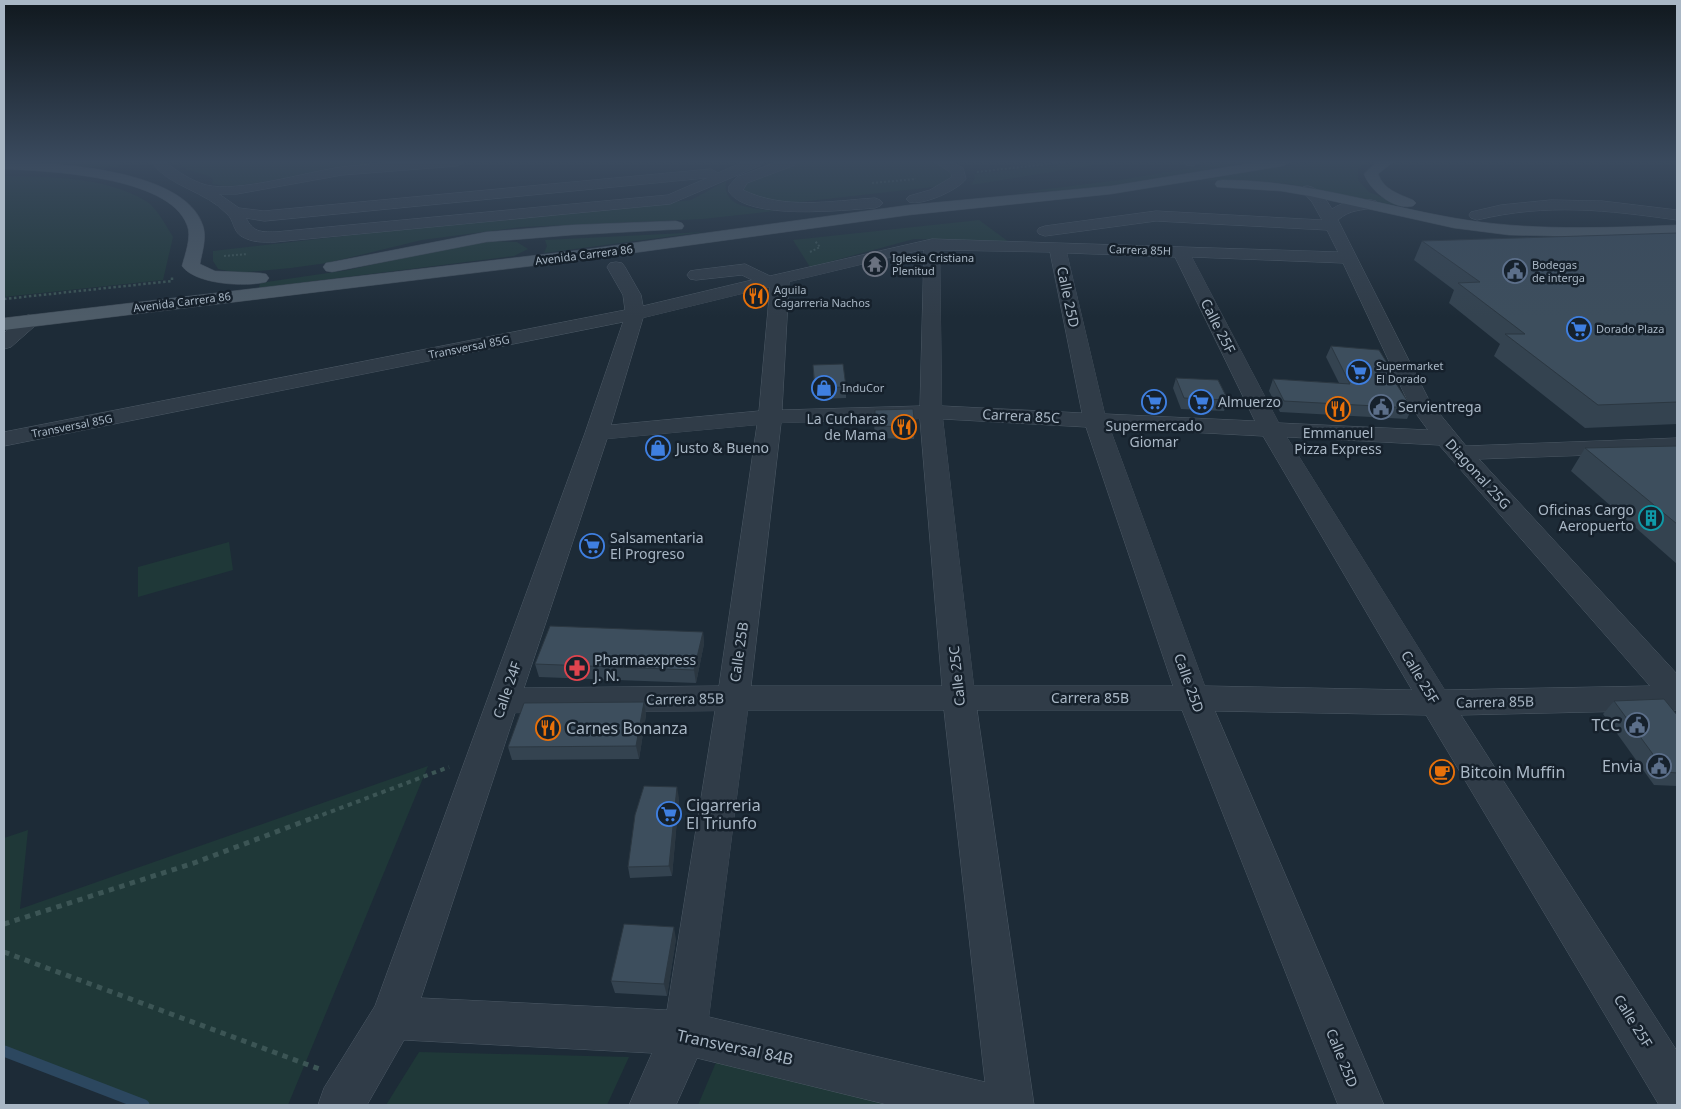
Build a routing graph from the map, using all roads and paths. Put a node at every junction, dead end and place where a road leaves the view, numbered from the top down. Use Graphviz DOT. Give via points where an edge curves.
graph roads {
  1 [pos="187,214"];
  2 [pos="236,214"];
  3 [pos="248,214"];
  4 [pos="288,214"];
  5 [pos="517,214"];
  6 [pos="791,214"];
  7 [pos="881,214"];
  8 [pos="1326,214"];
  9 [pos="1337,214"];
  10 [pos="1413,214"];
  11 [pos="1446,214"];
  12 [pos="1483,214"];
  13 [pos="1477,215"];
  14 [pos="1677,220"];
  15 [pos="1331,222"];
  16 [pos="1677,230"];
  17 [pos="486,237"];
  18 [pos="1051,239"];
  19 [pos="932,244"];
  20 [pos="1181,252"];
  21 [pos="1349,258"];
  22 [pos="191,266"];
  23 [pos="492,266"];
  24 [pos="616,267"];
  25 [pos="696,275"];
  26 [pos="260,278"];
  27 [pos="774,280"];
  28 [pos="4,299"];
  29 [pos="4,309"];
  30 [pos="635,314"];
  31 [pos="28,321"];
  32 [pos="4,324"];
  33 [pos="4,343"];
  34 [pos="931,412"];
  35 [pos="770,417"];
  36 [pos="1095,419"];
  37 [pos="1270,428"];
  38 [pos="597,433"];
  39 [pos="4,439"];
  40 [pos="1677,445"];
  41 [pos="1453,446"];
  42 [pos="1665,669"];
  43 [pos="1677,697"];
  44 [pos="733,698"];
  45 [pos="959,698"];
  46 [pos="1193,698"];
  47 [pos="503,701"];
  48 [pos="1436,703"];
  49 [pos="484,754"];
  50 [pos="4,924"];
  51 [pos="4,952"];
  52 [pos="392,1018"];
  53 [pos="685,1033"];
  54 [pos="1677,1092"];
  55 [pos="348,1093"];
  56 [pos="652,1105"];
  57 [pos="984,1105"];
  58 [pos="1010,1105"];
  59 [pos="1361,1105"];
  1 -- 22 [label="main road" via="195,225 196,234"];
  2 -- 5 [label="street" via="244,231 255,237"];
  3 -- 4 [label="street"];
  6 -- 17 [label="main road, Avenida Carrera 86" via="685,226"];
  7 -- 23 [label="main road, Avenida Carrera 86"];
  8 -- 15 [label="street, Diagonal 25G"];
  9 -- 15 [label="street"];
  10 -- 16 [label="main road" via="1493,228 1554,232"];
  11 -- 14 [label="main road" via="1510,222"];
  12 -- 13 [label="street"];
  15 -- 18 [label="street" via="1162,216"];
  15 -- 21 [label="street, Diagonal 25G"];
  17 -- 23 [label="main road" via="521,240 534,247 530,254"];
  17 -- 26 [label="main road, Avenida Carrera 86" via="330,268"];
  18 -- 19 [label="street, Carrera 85H"];
  18 -- 20 [label="street, Carrera 85H"];
  18 -- 36 [label="street, Calle 25D"];
  19 -- 27 [label="street, Transversal 85G"];
  19 -- 34 [label="street, Calle 25C"];
  20 -- 21 [label="street, Carrera 85H"];
  20 -- 37 [label="street, Calle 25F"];
  21 -- 41 [label="street, Diagonal 25G" via="1420,404"];
  22 -- 26 [label="main road" via="218,276"];
  22 -- 28 [label="path" via="174,269 172,281"];
  23 -- 31 [label="main road, Avenida Carrera 86"];
  24 -- 30 [label="street" via="632,295"];
  25 -- 27 [label="street" via="745,269"];
  26 -- 29 [label="main road, Avenida Carrera 86"];
  27 -- 30 [label="street, Transversal 85G"];
  27 -- 35 [label="street, Calle 25B"];
  30 -- 38 [label="street, Calle 24F"];
  30 -- 39 [label="street, Transversal 85G"];
  31 -- 32 [label="main road, Avenida Carrera 86"];
  31 -- 33 [label="street"];
  34 -- 35 [label="street, Carrera 85C"];
  34 -- 36 [label="street, Carrera 85C"];
  34 -- 45 [label="street, Calle 25C"];
  35 -- 38 [label="street, Carrera 85C"];
  35 -- 44 [label="street, Calle 25B"];
  36 -- 37 [label="street, Carrera 85C"];
  36 -- 46 [label="street, Calle 25D"];
  37 -- 41 [label="street, Carrera 85C"];
  37 -- 48 [label="street, Calle 25F"];
  38 -- 47 [label="street, Calle 24F"];
  40 -- 41 [label="street, Carrera 85C"];
  41 -- 42 [label="street, Diagonal 25G"];
  42 -- 43 [label="street, Diagonal 25G"];
  43 -- 48 [label="street, Carrera 85B"];
  44 -- 45 [label="street, Carrera 85B"];
  44 -- 47 [label="street, Carrera 85B"];
  44 -- 53 [label="street, Calle 25B"];
  45 -- 46 [label="street, Carrera 85B"];
  45 -- 58 [label="street, Calle 25C"];
  46 -- 48 [label="street, Carrera 85B"];
  46 -- 59 [label="street, Calle 25D"];
  47 -- 49 [label="street, Calle 24F"];
  48 -- 54 [label="street, Calle 25F"];
  49 -- 50 [label="path" via="194,863"];
  49 -- 52 [label="street, Calle 24F"];
  51 -- 55 [label="path"];
  52 -- 53 [label="street, Transversal 84B"];
  52 -- 55 [label="street, Calle 24F"];
  53 -- 56 [label="street, Calle 25B"];
  53 -- 57 [label="street, Transversal 84B"];
}
